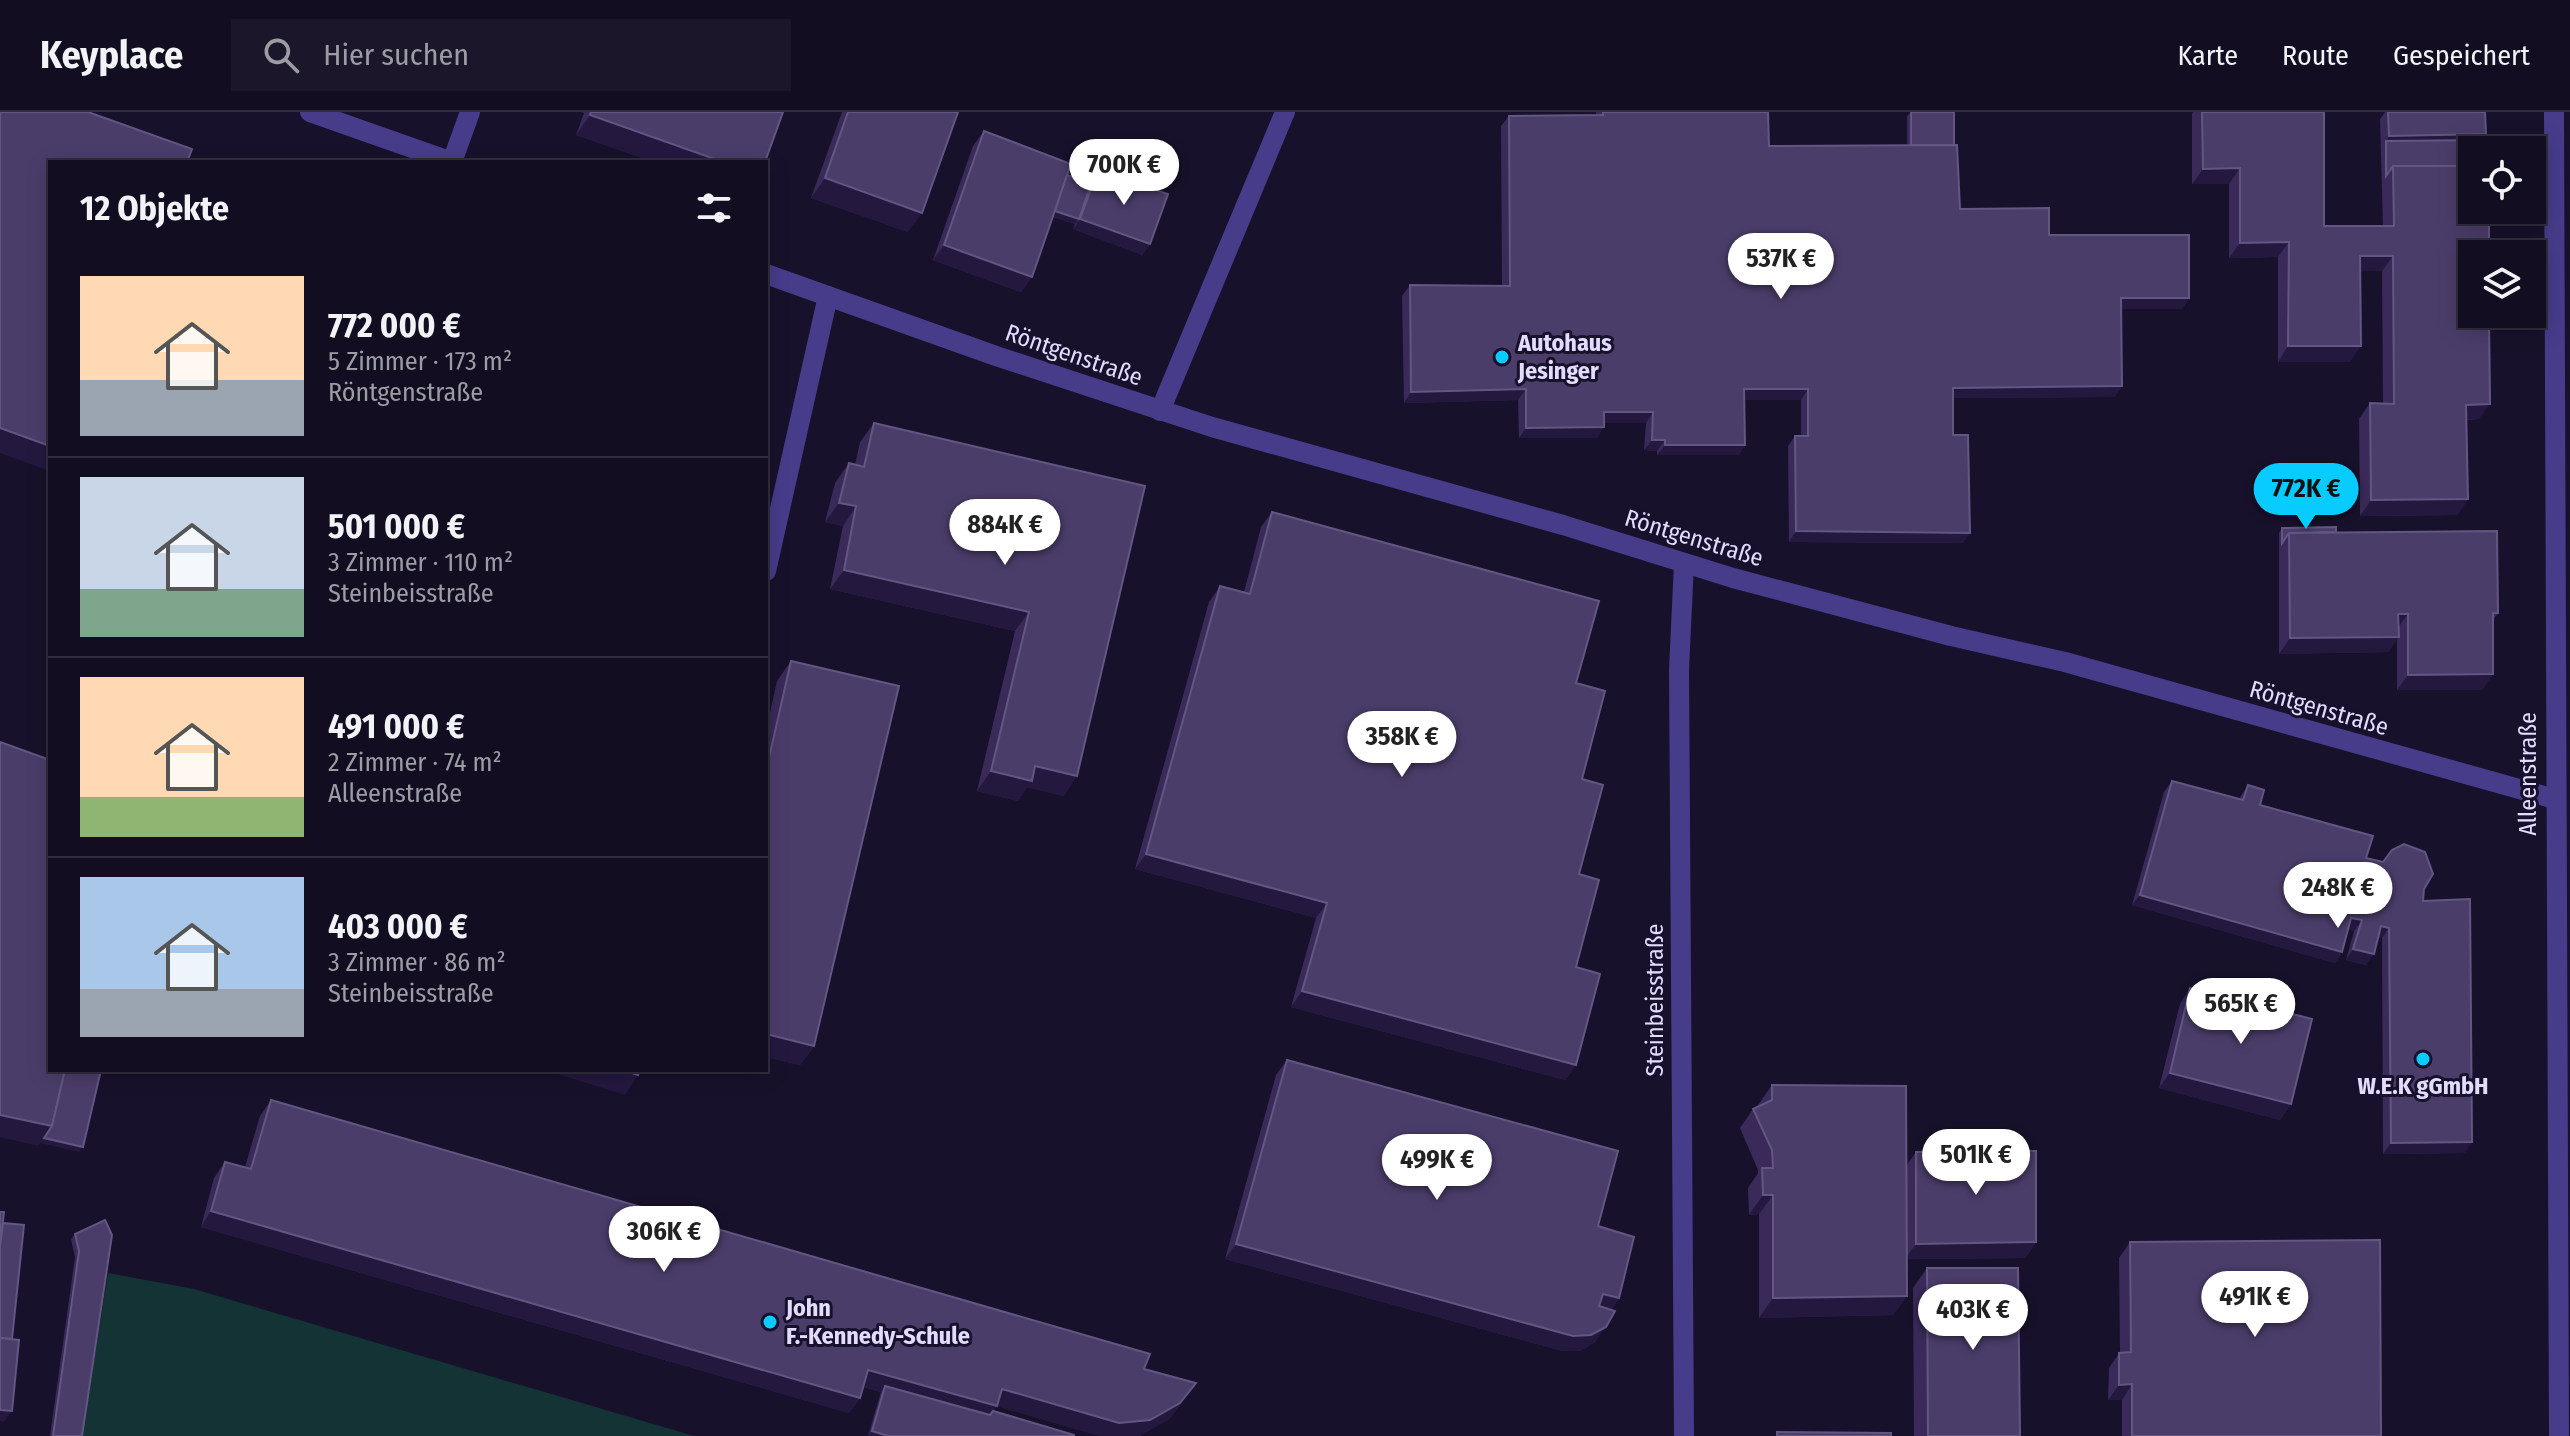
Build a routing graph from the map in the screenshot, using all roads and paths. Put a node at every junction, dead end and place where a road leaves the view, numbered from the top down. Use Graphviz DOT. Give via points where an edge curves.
graph roads {
  1 [pos="310,112"];
  2 [pos="470,112"];
  3 [pos="1285,112"];
  4 [pos="2554,112"];
  5 [pos="446,160"];
  6 [pos="453,160"];
  7 [pos="768,275"];
  8 [pos="828,296"];
  9 [pos="1160,411"];
  10 [pos="768,562"];
  11 [pos="1684,563"];
  12 [pos="2555,799"];
  13 [pos="1684,1436"];
  14 [pos="2559,1436"];
  1 -- 5 [label="street"];
  2 -- 6 [label="street"];
  3 -- 9 [label="street"];
  4 -- 12 [label="street, Alleenstraße"];
  7 -- 8 [label="street, Röntgenstraße"];
  8 -- 9 [label="street, Röntgenstraße"];
  8 -- 10 [label="street"];
  9 -- 11 [label="street, Röntgenstraße"];
  11 -- 12 [label="street, Röntgenstraße" via="2065,662"];
  11 -- 13 [label="street, Steinbeisstraße" via="1679,685"];
  12 -- 14 [label="street, Alleenstraße"];
}
